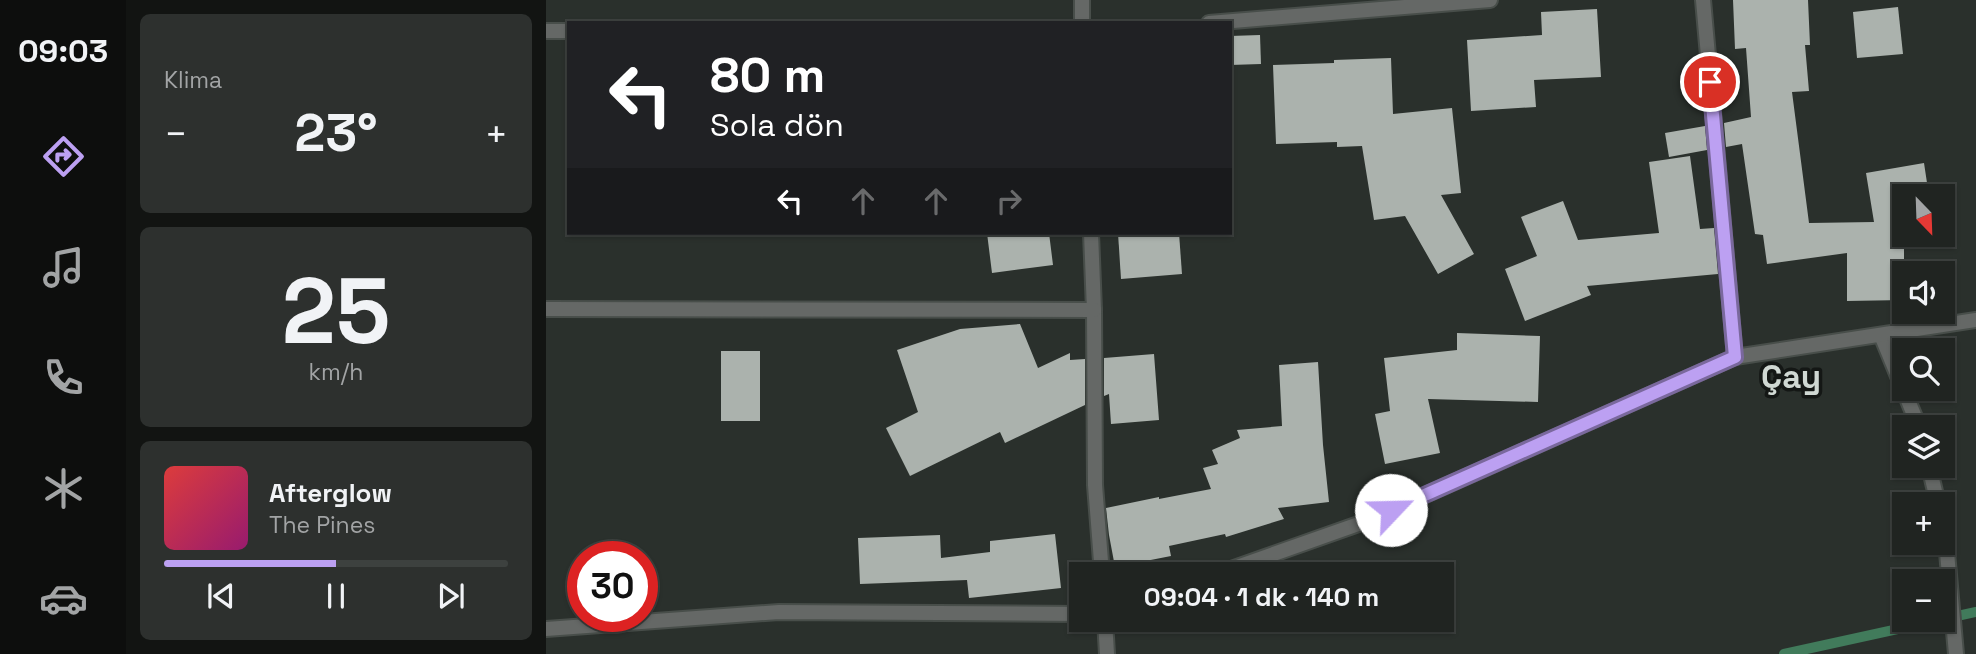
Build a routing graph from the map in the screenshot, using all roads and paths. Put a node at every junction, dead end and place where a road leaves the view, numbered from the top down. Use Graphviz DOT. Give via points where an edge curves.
graph roads {
  1 [pos="1082,0"];
  2 [pos="1490,0"];
  3 [pos="1703,0"];
  4 [pos="1082,21"];
  5 [pos="1232,21"];
  6 [pos="546,31"];
  7 [pos="567,31"];
  8 [pos="1091,235"];
  9 [pos="546,309"];
  10 [pos="1094,310"];
  11 [pos="1976,320"];
  12 [pos="1881,334"];
  13 [pos="1735,357"];
  14 [pos="1914,415"];
  15 [pos="1947,555"];
  16 [pos="1101,562"];
  17 [pos="1251,562"];
  18 [pos="1069,614"];
  19 [pos="546,629"];
  20 [pos="1106,632"];
  21 [pos="1107,654"];
  22 [pos="1956,654"];
  1 -- 4 [label="street"];
  2 -- 5 [label="street"];
  3 -- 13 [label="street"];
  6 -- 7 [label="street"];
  8 -- 10 [label="street"];
  9 -- 10 [label="street"];
  10 -- 16 [label="street"];
  11 -- 12 [label="street"];
  12 -- 13 [label="street"];
  12 -- 14 [label="street"];
  13 -- 17 [label="street" via="1367,521"];
  15 -- 22 [label="street"];
  18 -- 19 [label="street" via="779,612"];
  20 -- 21 [label="street"];
}
